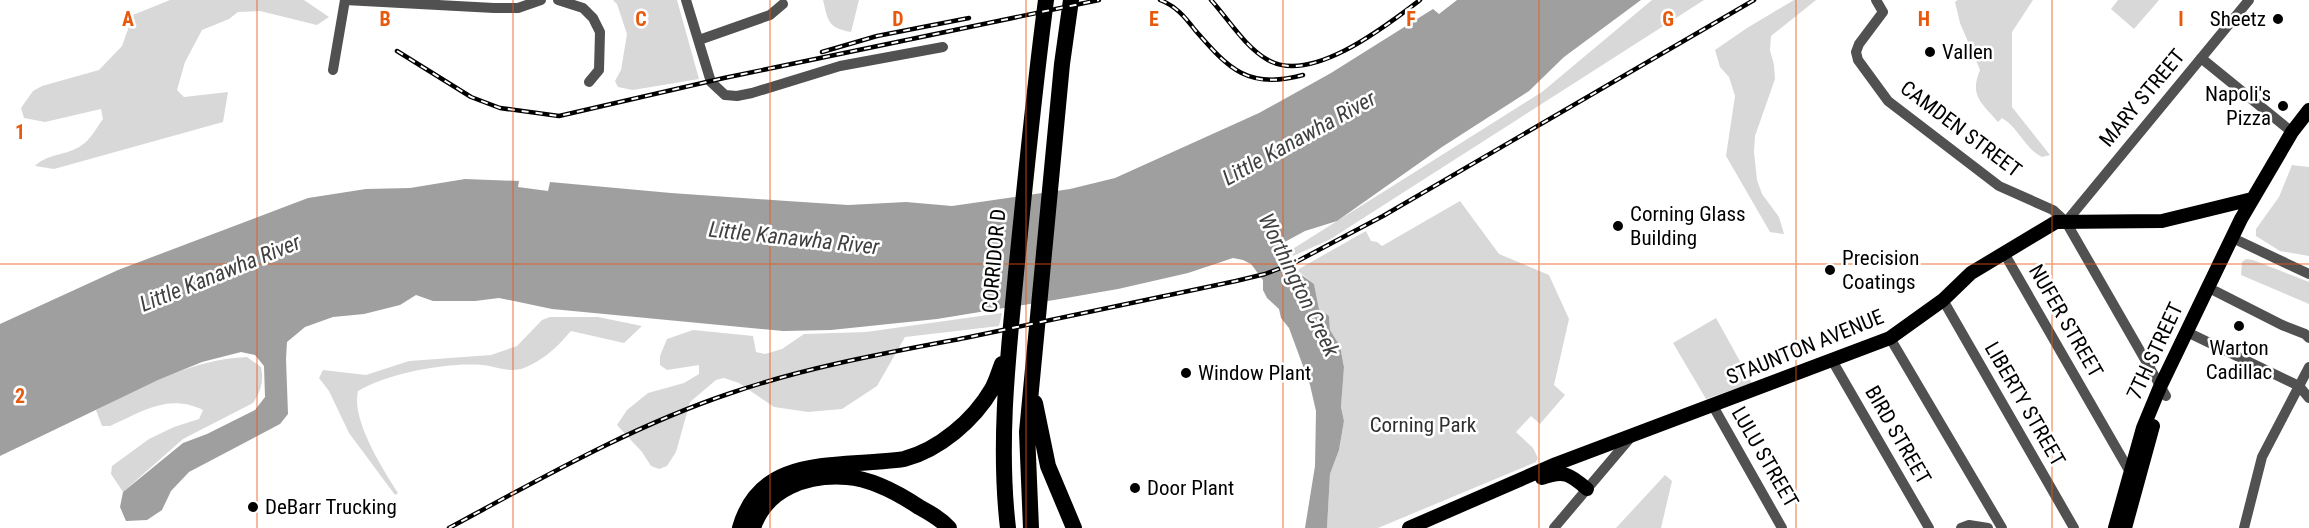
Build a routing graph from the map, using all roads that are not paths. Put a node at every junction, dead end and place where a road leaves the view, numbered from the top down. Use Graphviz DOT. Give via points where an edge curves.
graph roads {
  1 [pos="345,0"];
  2 [pos="541,0"];
  3 [pos="558,0"];
  4 [pos="687,0"];
  5 [pos="1046,0"];
  6 [pos="1071,0"];
  7 [pos="1876,0"];
  8 [pos="2249,0"];
  9 [pos="783,4"];
  10 [pos="699,40"];
  11 [pos="944,47"];
  12 [pos="2201,58"];
  13 [pos="333,70"];
  14 [pos="589,82"];
  15 [pos="2309,110"];
  16 [pos="2292,132"];
  17 [pos="2252,199"];
  18 [pos="2066,222"];
  19 [pos="2239,241"];
  20 [pos="2004,253"];
  21 [pos="2309,274"];
  22 [pos="2215,291"];
  23 [pos="1943,300"];
  24 [pos="2191,333"];
  25 [pos="1890,338"];
  26 [pos="2309,338"];
  27 [pos="1833,362"];
  28 [pos="2309,367"];
  29 [pos="1032,384"];
  30 [pos="2304,384"];
  31 [pos="999,389"];
  32 [pos="2163,392"];
  33 [pos="2309,398"];
  34 [pos="1713,406"];
  35 [pos="1630,437"];
  36 [pos="1570,459"];
  37 [pos="2130,472"];
  38 [pos="1575,479"];
  39 [pos="1587,489"];
  40 [pos="1483,496"];
  41 [pos="740,528"];
  42 [pos="753,528"];
  43 [pos="949,528"];
  44 [pos="1008,528"];
  45 [pos="1031,528"];
  46 [pos="1074,528"];
  47 [pos="1409,528"];
  48 [pos="1554,528"];
  49 [pos="1782,528"];
  50 [pos="1929,528"];
  51 [pos="1961,528"];
  52 [pos="1988,528"];
  53 [pos="2002,528"];
  54 [pos="2074,528"];
  55 [pos="2115,528"];
  56 [pos="2125,528"];
  57 [pos="2244,528"];
  1 -- 2 [label="street" via="518,8"];
  1 -- 13 [label="street"];
  3 -- 14 [label="street" via="583,8 600,32 599,70"];
  4 -- 10 [label="street"];
  5 -- 31 [label="highway, CORRIDOR D" via="1009,346"];
  6 -- 29 [label="highway"];
  7 -- 18 [label="street, CAMDEN STREET" via="1883,12 1856,52 1888,101 1999,186 2053,210"];
  8 -- 12 [label="street, MARY STREET"];
  9 -- 10 [label="street" via="770,15"];
  10 -- 11 [label="street" via="711,82 725,95 737,96 840,66"];
  12 -- 16 [label="street"];
  12 -- 18 [label="street, MARY STREET"];
  15 -- 16 [label="main road, 7TH STREET"];
  16 -- 17 [label="main road, 7TH STREET"];
  17 -- 18 [label="main road, STAUNTON AVENUE" via="2162,221"];
  17 -- 19 [label="main road, 7TH STREET"];
  17 -- 24 [label="main road, 7TH STREET"];
  18 -- 20 [label="main road, STAUNTON AVENUE" via="2056,222"];
  18 -- 32 [label="street, CAMDEN STREET"];
  19 -- 21 [label="street"];
  19 -- 22 [label="main road, 7TH STREET"];
  20 -- 23 [label="main road, STAUNTON AVENUE" via="1971,273"];
  20 -- 37 [label="street, NUFER STREET"];
  22 -- 24 [label="main road, 7TH STREET"];
  22 -- 26 [label="street"];
  23 -- 25 [label="main road, STAUNTON AVENUE"];
  23 -- 54 [label="street, LIBERTY STREET"];
  24 -- 30 [label="street"];
  24 -- 32 [label="main road, 7TH STREET"];
  25 -- 27 [label="main road, STAUNTON AVENUE"];
  25 -- 53 [label="street"];
  27 -- 34 [label="main road, STAUNTON AVENUE"];
  27 -- 50 [label="street, BIRD STREET"];
  28 -- 30 [label="street"];
  29 -- 45 [label="highway" via="1027,432"];
  29 -- 46 [label="highway" via="1048,466"];
  30 -- 33 [label="street"];
  30 -- 57 [label="street" via="2262,457"];
  31 -- 41 [label="highway" via="937,446 903,459 811,467 782,475 756,497"];
  31 -- 44 [label="highway"];
  32 -- 37 [label="main road, 7TH STREET" via="2143,428"];
  32 -- 56 [label="main road, 7TH STREET"];
  34 -- 35 [label="main road, STAUNTON AVENUE"];
  34 -- 49 [label="street, LULU STREET"];
  35 -- 36 [label="main road, STAUNTON AVENUE"];
  35 -- 39 [label="street, STAUNTON AVENUE"];
  36 -- 38 [label="main road"];
  36 -- 40 [label="main road, STAUNTON AVENUE"];
  37 -- 55 [label="main road, 7TH STREET"];
  38 -- 39 [label="main road"];
  38 -- 40 [label="main road" via="1557,473 1504,493"];
  39 -- 48 [label="street, STAUNTON AVENUE"];
  40 -- 47 [label="main road, STAUNTON AVENUE"];
  42 -- 43 [label="highway" via="766,505 784,489 818,477 848,477 876,484"];
  51 -- 52 [label="street"];
}
